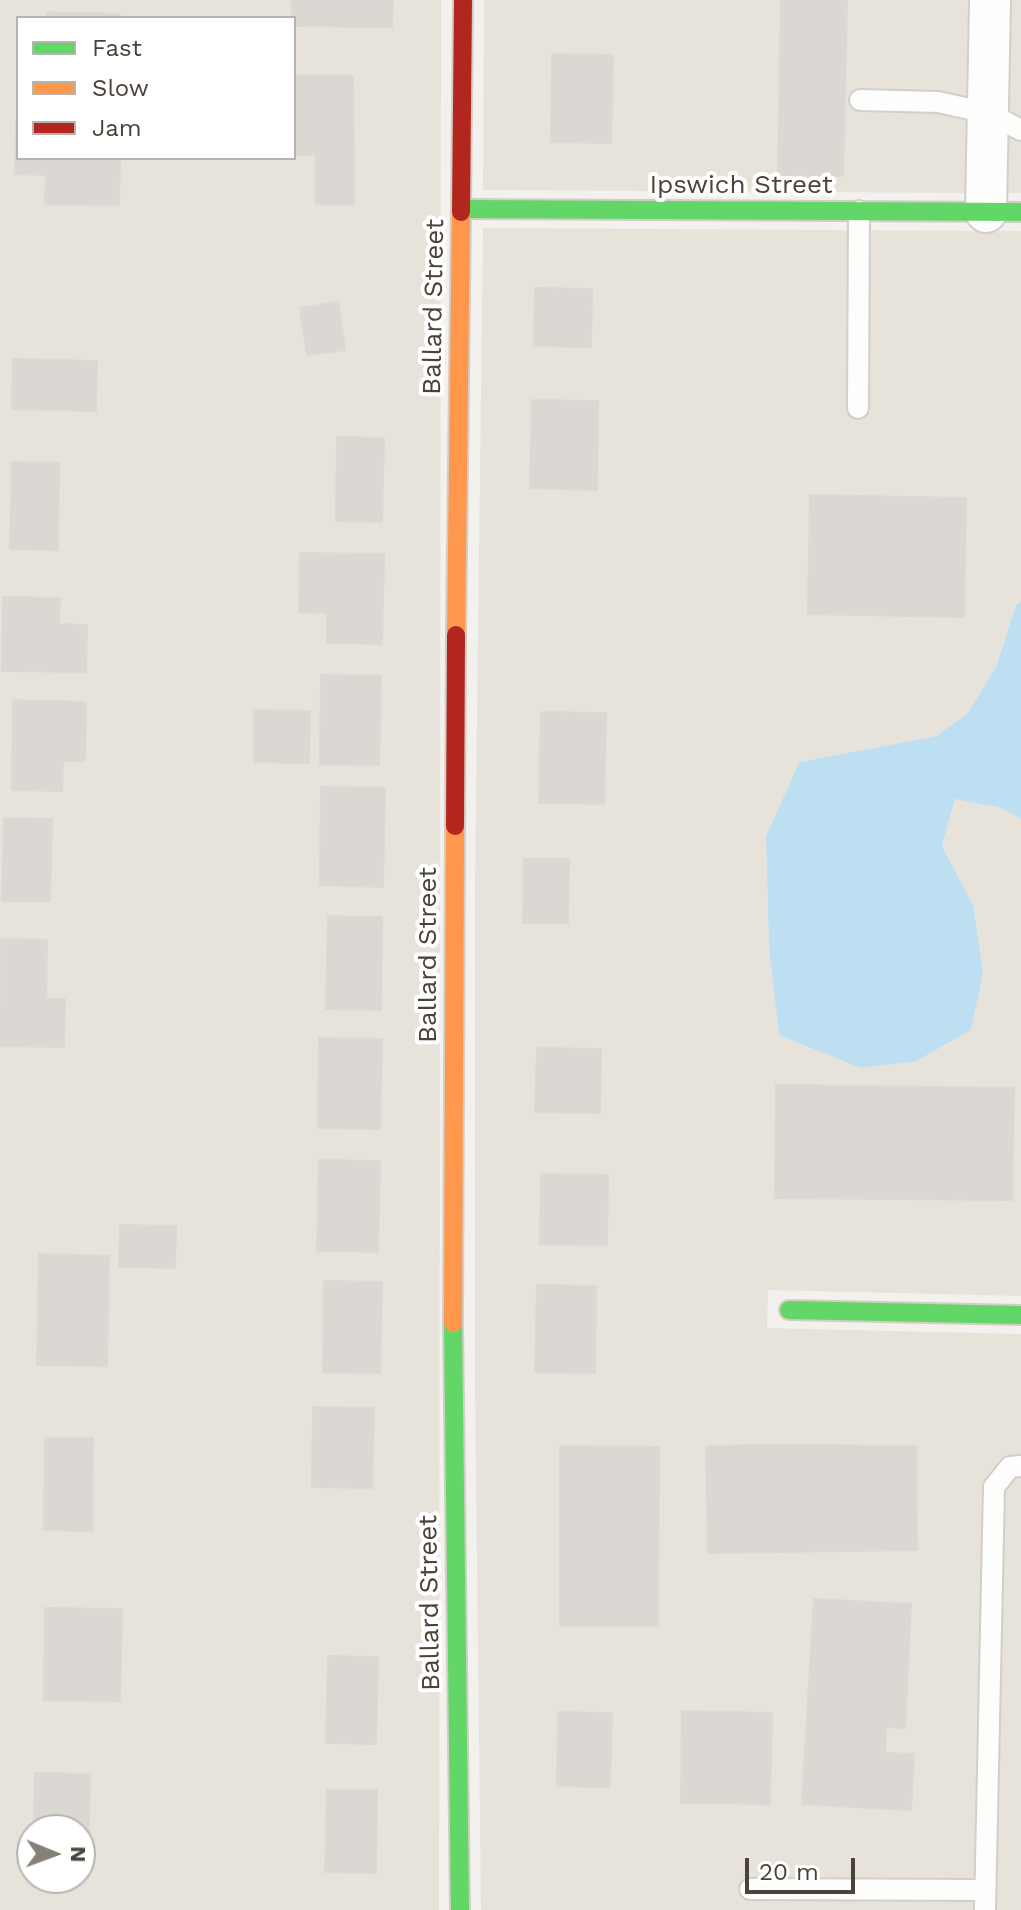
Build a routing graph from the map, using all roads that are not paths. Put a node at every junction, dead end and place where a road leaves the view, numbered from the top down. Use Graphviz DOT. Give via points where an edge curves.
graph roads {
  1 [pos="463,0"];
  2 [pos="990,0"];
  3 [pos="860,100"];
  4 [pos="1004,122"];
  5 [pos="462,209"];
  6 [pos="859,211"];
  7 [pos="1003,212"];
  8 [pos="858,408"];
  9 [pos="789,1310"];
  10 [pos="1021,1315"];
  11 [pos="1021,1466"];
  12 [pos="750,1889"];
  13 [pos="985,1900"];
  14 [pos="460,1910"];
  1 -- 5 [label="street, Ballard Street"];
  2 -- 4 [label="street"];
  3 -- 4 [label="lane" via="938,102"];
  4 -- 7 [label="street"];
  5 -- 6 [label="street, Ipswich Street"];
  5 -- 14 [label="street, Ballard Street" via="453,987"];
  6 -- 7 [label="street, Ipswich Street"];
  6 -- 8 [label="lane"];
  9 -- 10 [label="street"];
  11 -- 13 [label="lane" via="1010,1467 994,1487"];
  12 -- 13 [label="lane"];
}
